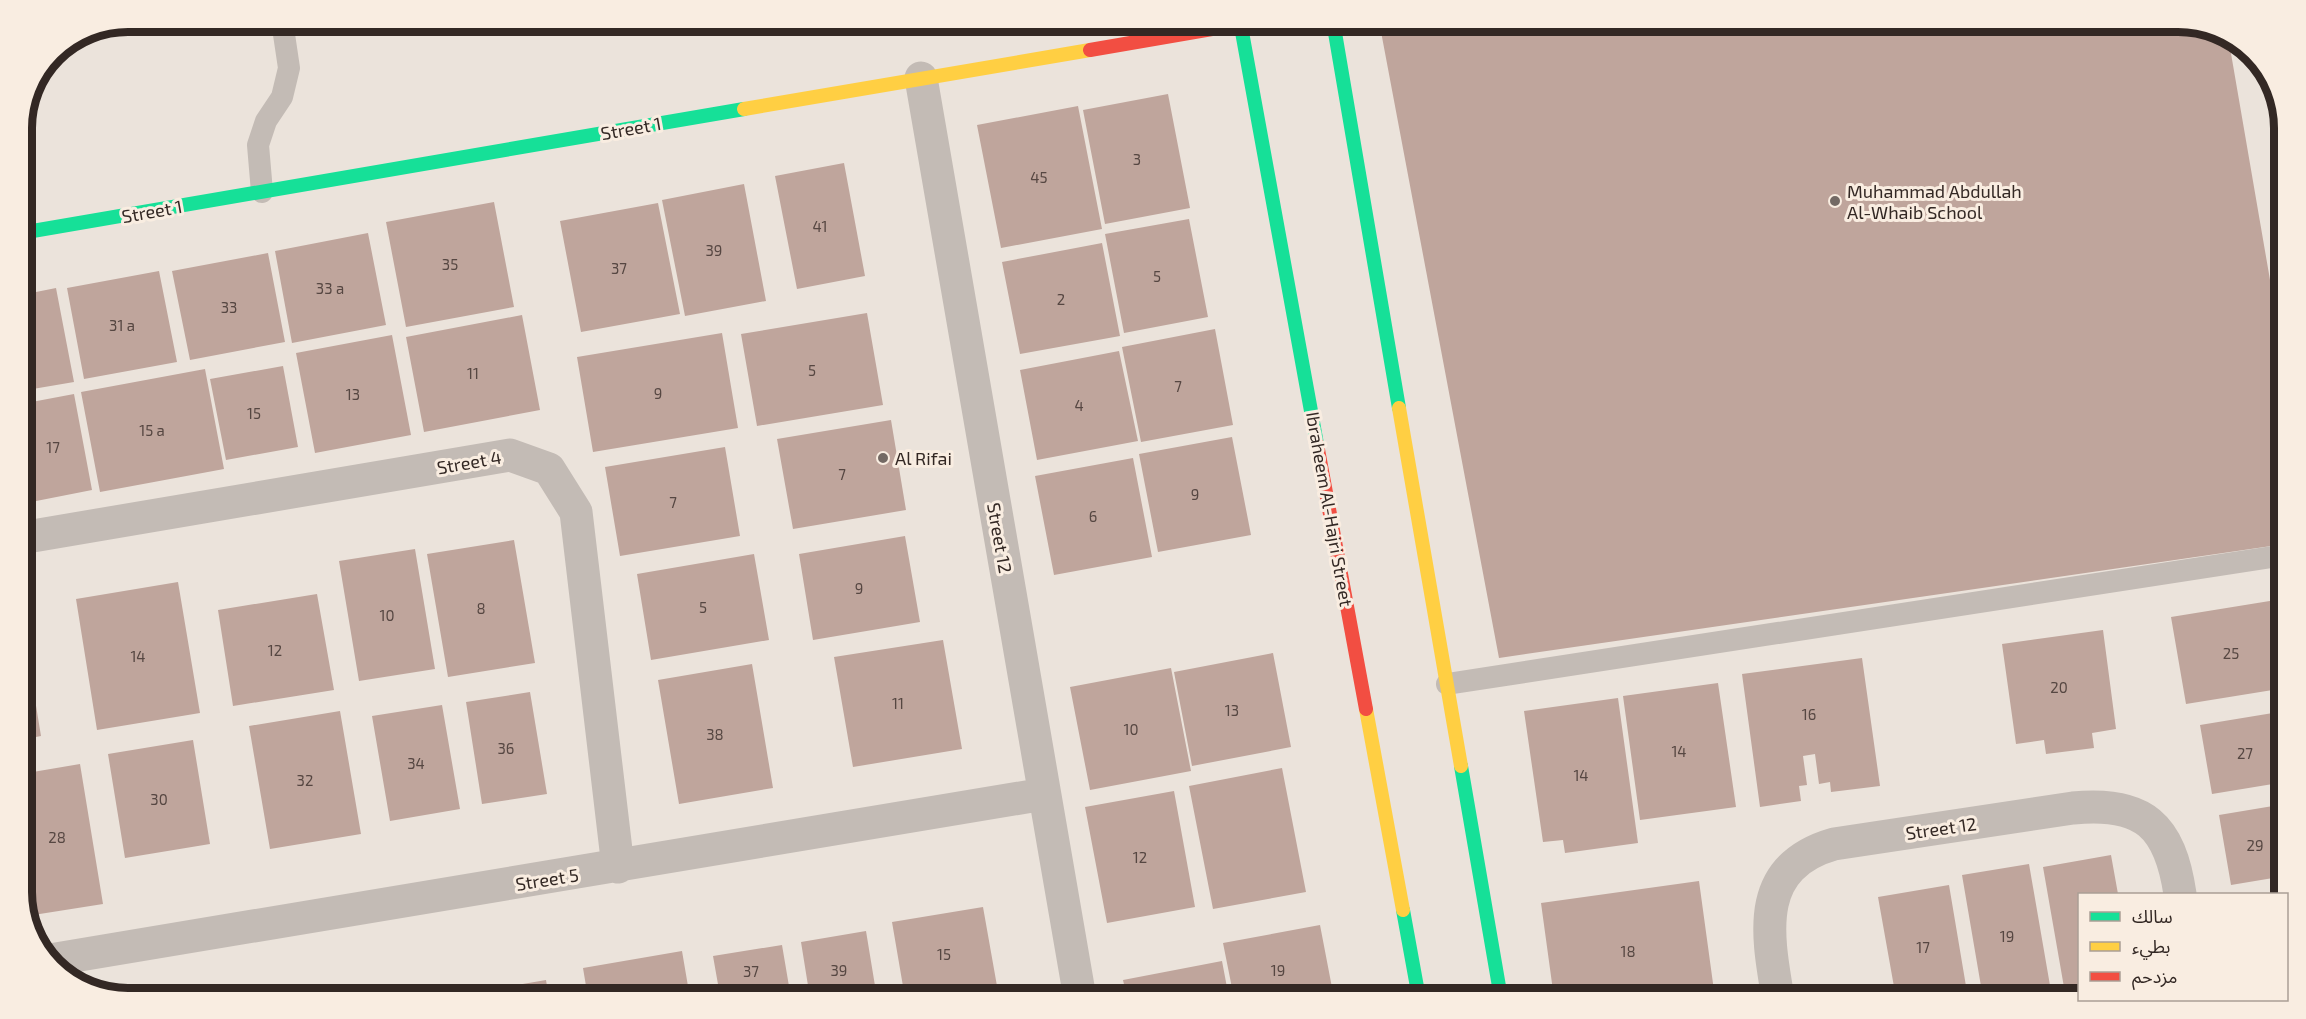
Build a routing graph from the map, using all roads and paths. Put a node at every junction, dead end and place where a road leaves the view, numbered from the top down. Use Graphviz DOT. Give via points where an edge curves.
graph roads {
  1 [pos="284,32"];
  2 [pos="1184,32"];
  3 [pos="1243,32"];
  4 [pos="1335,32"];
  5 [pos="921,78"];
  6 [pos="262,192"];
  7 [pos="32,231"];
  8 [pos="32,536"];
  9 [pos="2274,557"];
  10 [pos="1447,684"];
  11 [pos="1044,794"];
  12 [pos="618,867"];
  13 [pos="2180,893"];
  14 [pos="60,958"];
  15 [pos="1078,988"];
  16 [pos="1417,988"];
  17 [pos="1499,988"];
  18 [pos="1776,988"];
  1 -- 6 [label="lane" via="289,68 282,97 266,120 258,145"];
  2 -- 5 [label="main road, Street 1"];
  3 -- 16 [label="main road, Ibraheem Al-Hajri Street"];
  4 -- 10 [label="main road"];
  5 -- 6 [label="main road, Street 1"];
  5 -- 11 [label="street, Street 12"];
  6 -- 7 [label="main road, Street 1"];
  8 -- 12 [label="street, Street 4" via="510,455 549,469 576,512"];
  9 -- 10 [label="lane"];
  10 -- 17 [label="main road"];
  11 -- 12 [label="street, Street 5"];
  11 -- 15 [label="street, Street 12"];
  12 -- 14 [label="street, Street 5"];
  13 -- 18 [label="street, Street 12" via="2169,848 2158,828 2137,813 2110,807 2073,808 1834,844 1800,857 1779,882 1768,926"];
}
